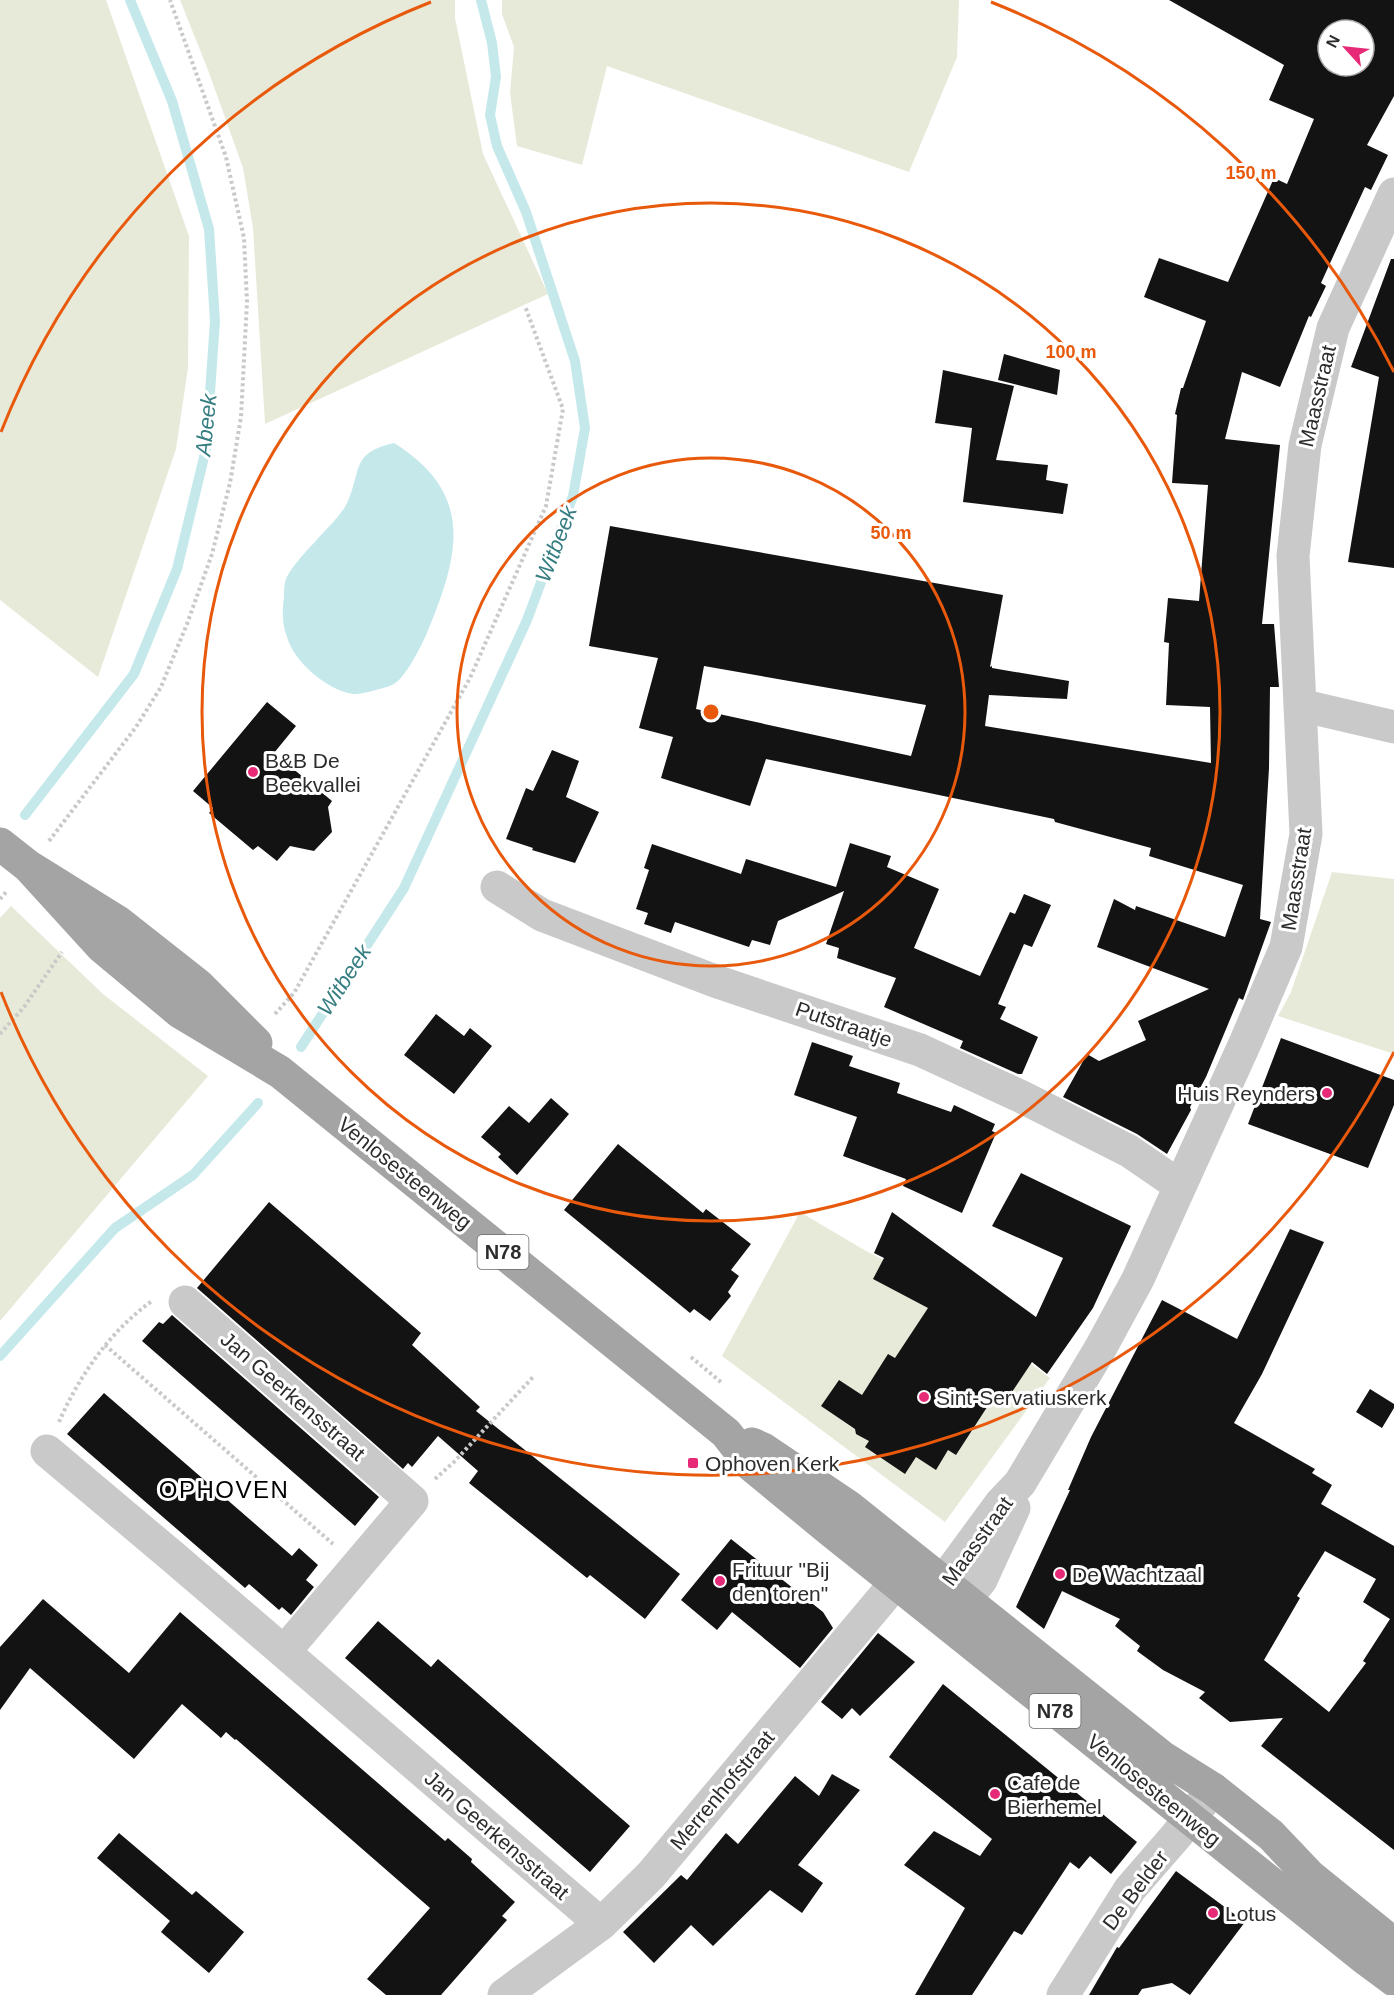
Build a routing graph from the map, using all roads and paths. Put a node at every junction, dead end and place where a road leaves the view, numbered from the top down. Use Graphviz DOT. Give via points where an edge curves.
graph roads {
  1 [pos="170,0"];
  2 [pos="1394,194"];
  3 [pos="525,306"];
  4 [pos="1300,705"];
  5 [pos="1394,727"];
  6 [pos="0,844"];
  7 [pos="28,866"];
  8 [pos="497,886"];
  9 [pos="81,923"];
  10 [pos="0,1034"];
  11 [pos="252,1039"];
  12 [pos="280,1072"];
  13 [pos="1180,1186"];
  14 [pos="185,1302"];
  15 [pos="105,1345"];
  16 [pos="534,1376"];
  17 [pos="47,1452"];
  18 [pos="412,1501"];
  19 [pos="358,1565"];
  20 [pos="905,1572"];
  21 [pos="954,1591"];
  22 [pos="934,1615"];
  23 [pos="284,1652"];
  24 [pos="1213,1789"];
  25 [pos="1190,1819"];
  26 [pos="601,1924"];
  27 [pos="1394,1944"];
  28 [pos="1394,1980"];
  29 [pos="504,1995"];
  30 [pos="1063,1995"];
  1 -- 7 [label="path" via="226,157 244,238 244,383 230,483 212,554 161,687 136,727"];
  2 -- 4 [label="street, Maasstraat" via="1333,328 1305,445 1293,556"];
  3 -- 11 [label="path" via="562,409 546,506 470,678 294,993"];
  4 -- 5 [label="street"];
  4 -- 13 [label="street, Maasstraat" via="1306,834 1286,947"];
  6 -- 7 [label="main road, Venlosesteenweg / N78"];
  7 -- 9 [label="main road, Venlosesteenweg / N78"];
  7 -- 11 [label="main road, Venlosesteenweg / N78" via="118,922 198,986"];
  8 -- 13 [label="street, Putstraatje" via="542,915 715,981 920,1050 1129,1151"];
  9 -- 10 [label="path" via="24,1007"];
  9 -- 12 [label="main road, Venlosesteenweg / N78" via="101,946 180,1012"];
  11 -- 12 [label="main road, Venlosesteenweg / N78"];
  12 -- 20 [label="main road, Venlosesteenweg / N78" via="726,1433 751,1465"];
  13 -- 21 [label="street, Maasstraat" via="1138,1279 1020,1483 1013,1511 987,1570"];
  14 -- 15 [label="path" via="171,1297 153,1300 131,1316"];
  14 -- 18 [label="street, Jan Geerkensstraat"];
  15 -- 17 [label="path" via="63,1413"];
  15 -- 19 [label="path"];
  16 -- 18 [label="path"];
  17 -- 23 [label="street, Jan Geerkensstraat"];
  18 -- 19 [label="street"];
  19 -- 23 [label="street"];
  20 -- 21 [label="main road, Venlosesteenweg / N78"];
  20 -- 22 [label="main road, Venlosesteenweg / N78"];
  20 -- 26 [label="street, Merrenhofstraat" via="651,1875"];
  21 -- 22 [label="street, Maasstraat"];
  21 -- 24 [label="main road, Venlosesteenweg / N78" via="1162,1757"];
  22 -- 25 [label="main road, Venlosesteenweg / N78"];
  23 -- 26 [label="street, Jan Geerkensstraat"];
  24 -- 25 [label="street, De Belder"];
  24 -- 27 [label="main road, Venlosesteenweg / N78"];
  25 -- 28 [label="main road, Venlosesteenweg / N78"];
  25 -- 30 [label="street, De Belder" via="1130,1889"];
  26 -- 29 [label="street, Merrenhofstraat"];
}
